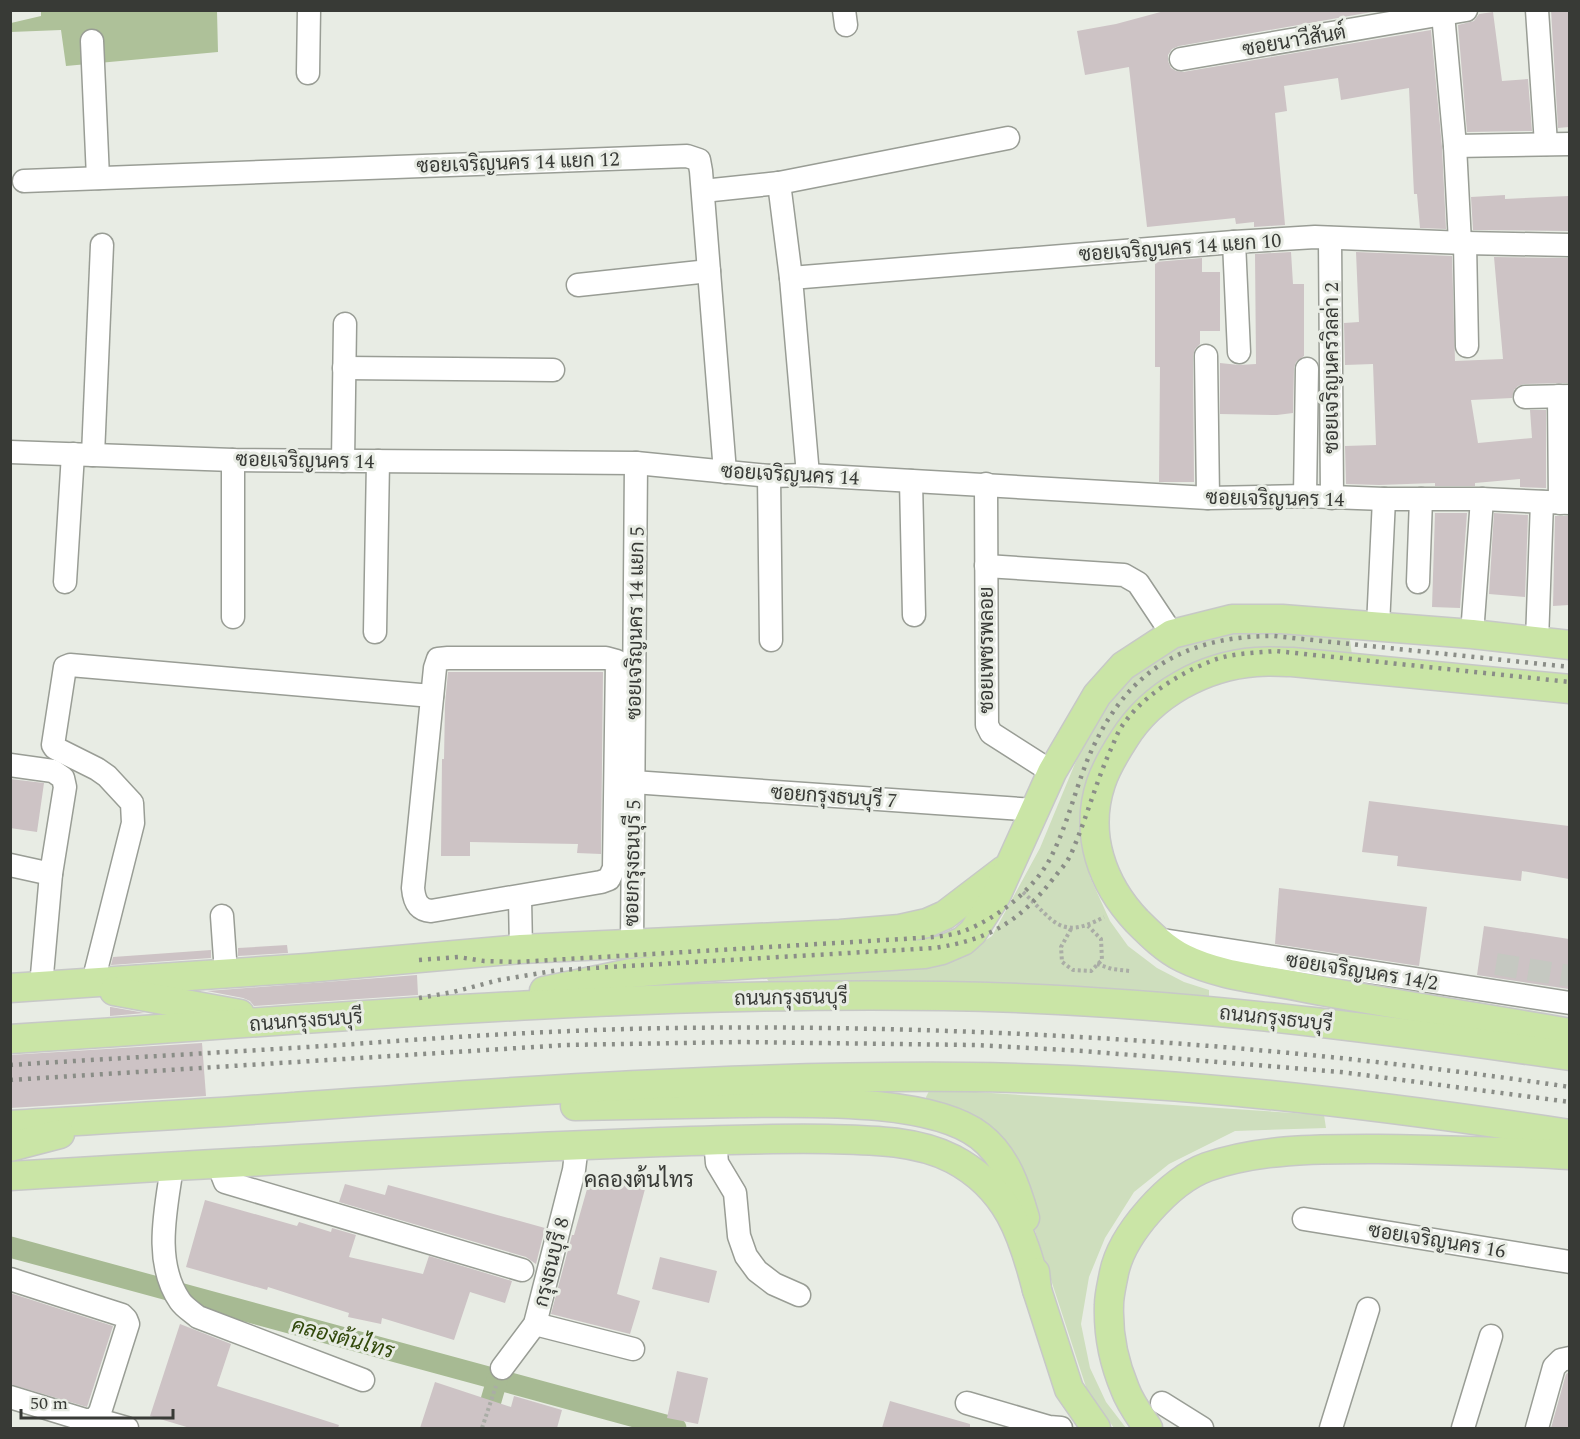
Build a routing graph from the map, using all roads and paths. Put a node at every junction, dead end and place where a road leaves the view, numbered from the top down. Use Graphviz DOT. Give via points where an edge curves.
graph roads {
  1 [pos="309,10"];
  2 [pos="1466,10"];
  3 [pos="1537,10"];
  4 [pos="1443,14"];
  5 [pos="92,41"];
  6 [pos="1180,59"];
  7 [pos="308,73"];
  8 [pos="1008,138"];
  9 [pos="1546,144"];
  10 [pos="1569,144"];
  11 [pos="1455,146"];
  12 [pos="98,178"];
  13 [pos="24,180"];
  14 [pos="779,183"];
  15 [pos="703,191"];
  16 [pos="1330,238"];
  17 [pos="1234,242"];
  18 [pos="1463,243"];
  19 [pos="102,245"];
  20 [pos="1569,245"];
  21 [pos="709,271"];
  22 [pos="791,278"];
  23 [pos="578,285"];
  24 [pos="345,324"];
  25 [pos="1467,346"];
  26 [pos="1239,351"];
  27 [pos="1206,356"];
  28 [pos="344,368"];
  29 [pos="1307,369"];
  30 [pos="553,370"];
  31 [pos="1564,396"];
  32 [pos="1526,397"];
  33 [pos="10,453"];
  34 [pos="83,454"];
  35 [pos="233,460"];
  36 [pos="343,461"];
  37 [pos="378,461"];
  38 [pos="636,463"];
  39 [pos="725,471"];
  40 [pos="808,475"];
  41 [pos="769,476"];
  42 [pos="911,481"];
  43 [pos="986,484"];
  44 [pos="1305,496"];
  45 [pos="1208,498"];
  46 [pos="1332,498"];
  47 [pos="1384,499"];
  48 [pos="1482,499"];
  49 [pos="1421,500"];
  50 [pos="1557,503"];
  51 [pos="986,566"];
  52 [pos="65,582"];
  53 [pos="1418,582"];
  54 [pos="914,615"];
  55 [pos="233,617"];
  56 [pos="1378,626"];
  57 [pos="375,632"];
  58 [pos="1172,634"];
  59 [pos="1472,634"];
  60 [pos="771,640"];
  61 [pos="1537,641"];
  62 [pos="1569,645"];
  63 [pos="626,661"];
  64 [pos="1377,669"];
  65 [pos="1569,689"];
  66 [pos="432,696"];
  67 [pos="10,765"];
  68 [pos="1052,772"];
  69 [pos="633,782"];
  70 [pos="1035,810"];
  71 [pos="10,865"];
  72 [pos="51,874"];
  73 [pos="1015,876"];
  74 [pos="520,898"];
  75 [pos="1107,915"];
  76 [pos="222,916"];
  77 [pos="1088,926"];
  78 [pos="1071,929"];
  79 [pos="1154,938"];
  80 [pos="632,944"];
  81 [pos="521,949"];
  82 [pos="1097,964"];
  83 [pos="1130,971"];
  84 [pos="226,973"];
  85 [pos="82,983"];
  86 [pos="41,986"];
  87 [pos="10,988"];
  88 [pos="1569,1003"];
  89 [pos="457,1008"];
  90 [pos="285,1022"];
  91 [pos="1569,1033"];
  92 [pos="10,1040"];
  93 [pos="1569,1056"];
  94 [pos="246,1110"];
  95 [pos="126,1117"];
  96 [pos="10,1125"];
  97 [pos="1569,1134"];
  98 [pos="715,1140"];
  99 [pos="578,1145"];
  100 [pos="10,1147"];
  101 [pos="1569,1155"];
  102 [pos="218,1164"];
  103 [pos="172,1167"];
  104 [pos="10,1176"];
  105 [pos="1304,1219"];
  106 [pos="1569,1262"];
  107 [pos="522,1270"];
  108 [pos="10,1279"];
  109 [pos="1037,1290"];
  110 [pos="799,1295"];
  111 [pos="1368,1309"];
  112 [pos="535,1324"];
  113 [pos="1491,1336"];
  114 [pos="633,1349"];
  115 [pos="1569,1358"];
  116 [pos="502,1368"];
  117 [pos="363,1380"];
  118 [pos="10,1397"];
  119 [pos="967,1403"];
  120 [pos="1162,1403"];
  121 [pos="95,1419"];
  122 [pos="1078,1426"];
  123 [pos="127,1428"];
  124 [pos="482,1428"];
  125 [pos="1148,1428"];
  126 [pos="1202,1428"];
  127 [pos="1331,1428"];
  128 [pos="1463,1428"];
  129 [pos="1537,1428"];
  1 -- 7 [label="street"];
  2 -- 4 [label="street, ซอยนาวีสันต์"];
  3 -- 9 [label="street"];
  4 -- 6 [label="street, ซอยนาวีสันต์"];
  4 -- 11 [label="street"];
  5 -- 12 [label="street"];
  8 -- 14 [label="street"];
  9 -- 10 [label="street"];
  9 -- 11 [label="street"];
  11 -- 18 [label="street"];
  12 -- 13 [label="street, ซอยเจริญนคร 14 แยก 12"];
  12 -- 15 [label="street, ซอยเจริญนคร 14 แยก 12" via="687,156 699,160"];
  14 -- 15 [label="street"];
  14 -- 22 [label="street"];
  15 -- 21 [label="street, ซอยเจริญนคร 14 แยก 12"];
  16 -- 17 [label="street, ซอยเจริญนคร 14 แยก 10"];
  16 -- 18 [label="street, ซอยเจริญนคร 14 แยก 10"];
  16 -- 46 [label="street, ซอยเจริญนครวิลล่า 2"];
  17 -- 22 [label="street, ซอยเจริญนคร 14 แยก 10"];
  17 -- 26 [label="street"];
  18 -- 20 [label="street, ซอยเจริญนคร 14 แยก 10"];
  18 -- 25 [label="street"];
  19 -- 34 [label="street"];
  21 -- 23 [label="street"];
  21 -- 39 [label="street, ซอยเจริญนคร 14 แยก 12"];
  22 -- 40 [label="street"];
  24 -- 28 [label="street"];
  27 -- 45 [label="street"];
  28 -- 30 [label="street"];
  28 -- 36 [label="street"];
  29 -- 44 [label="street"];
  31 -- 32 [label="street"];
  31 -- 50 [label="street"];
  33 -- 34 [label="street, ซอยเจริญนคร 14"];
  34 -- 35 [label="street, ซอยเจริญนคร 14"];
  34 -- 52 [label="street"];
  35 -- 36 [label="street, ซอยเจริญนคร 14"];
  35 -- 55 [label="street"];
  36 -- 37 [label="street, ซอยเจริญนคร 14"];
  37 -- 38 [label="street, ซอยเจริญนคร 14"];
  37 -- 57 [label="street"];
  38 -- 39 [label="street, ซอยเจริญนคร 14"];
  38 -- 63 [label="street, ซอยเจริญนคร 14 แยก 5"];
  39 -- 41 [label="street, ซอยเจริญนคร 14"];
  40 -- 41 [label="street, ซอยเจริญนคร 14"];
  40 -- 42 [label="street, ซอยเจริญนคร 14"];
  41 -- 60 [label="street"];
  42 -- 43 [label="street, ซอยเจริญนคร 14"];
  42 -- 54 [label="street"];
  43 -- 45 [label="street, ซอยเจริญนคร 14"];
  43 -- 51 [label="street, ซอยเพชรพลอย"];
  44 -- 45 [label="street, ซอยเจริญนคร 14"];
  44 -- 46 [label="street, ซอยเจริญนคร 14"];
  46 -- 47 [label="street, ซอยเจริญนคร 14"];
  47 -- 49 [label="street, ซอยเจริญนคร 14"];
  47 -- 56 [label="street"];
  48 -- 49 [label="street, ซอยเจริญนคร 14"];
  48 -- 50 [label="street, ซอยเจริญนคร 14"];
  48 -- 59 [label="street"];
  49 -- 53 [label="street"];
  50 -- 61 [label="street"];
  51 -- 58 [label="street, ซอยเพชรพลอย" via="1124,575 1138,584"];
  51 -- 68 [label="street, ซอยเพชรพลอย" via="988,729"];
  56 -- 58 [label="main road" via="1232,619"];
  56 -- 59 [label="main road"];
  56 -- 64 [label="main road"];
  58 -- 68 [label="main road" via="1123,666 1097,695"];
  59 -- 61 [label="main road"];
  61 -- 62 [label="main road"];
  63 -- 66 [label="street" via="440,658"];
  63 -- 69 [label="street, ซอยเจริญนคร 14 แยก 5"];
  63 -- 74 [label="street" via="613,874 601,882"];
  64 -- 65 [label="main road"];
  64 -- 79 [label="main road" via="1292,662 1226,666 1197,676 1162,696 1127,734 1101,784 1095,815 1097,841 1102,868 1112,890"];
  66 -- 74 [label="street" via="413,888 416,902 431,911"];
  66 -- 85 [label="street" via="65,667 54,748 107,776 132,803 133,823"];
  67 -- 72 [label="street" via="53,771 63,778 65,787"];
  68 -- 70 [label="main road"];
  69 -- 70 [label="street, ซอยกรุงธนบุรี 7"];
  69 -- 80 [label="street, ซอยกรุงธนบุรี 5"];
  70 -- 73 [label="main road"];
  71 -- 72 [label="street"];
  72 -- 86 [label="street"];
  73 -- 78 [label="path" via="1059,926"];
  73 -- 80 [label="main road" via="945,915 900,929"];
  73 -- 89 [label="main road" via="996,896 973,932 942,950 631,973"];
  74 -- 81 [label="street"];
  75 -- 77 [label="path"];
  76 -- 84 [label="street"];
  77 -- 78 [label="path"];
  77 -- 82 [label="path" via="1101,939 1102,960"];
  78 -- 82 [label="path" via="1061,947 1062,962 1072,970 1091,971"];
  79 -- 88 [label="street, ซอยเจริญนคร 14/2"];
  79 -- 91 [label="main road" via="1182,957 1218,971"];
  80 -- 81 [label="main road"];
  81 -- 84 [label="main road"];
  82 -- 83 [label="path"];
  84 -- 85 [label="main road"];
  85 -- 86 [label="main road"];
  85 -- 90 [label="main road"];
  86 -- 87 [label="main road"];
  89 -- 90 [label="main road, ถนนกรุงธนบุรี"];
  89 -- 93 [label="main road, ถนนกรุงธนบุรี" via="756,996 946,996 1270,1016"];
  90 -- 92 [label="main road, ถนนกรุงธนบุรี"];
  94 -- 95 [label="main road"];
  94 -- 97 [label="main road" via="700,1081 971,1077 1258,1094"];
  94 -- 109 [label="main road" via="830,1102 915,1111 951,1121 979,1135 1000,1156 1028,1230"];
  95 -- 96 [label="main road"];
  95 -- 100 [label="main road"];
  98 -- 99 [label="main road"];
  98 -- 109 [label="main road" via="888,1142 925,1148 952,1159 975,1173 1008,1208"];
  98 -- 110 [label="street" via="717,1163 735,1193 739,1236 746,1256 774,1284"];
  99 -- 102 [label="main road"];
  99 -- 112 [label="street, กรุงธนบุรี 8"];
  101 -- 125 [label="main road" via="1325,1149 1271,1153 1204,1168 1164,1193 1131,1233 1116,1262 1109,1304 1113,1353 1125,1391"];
  102 -- 103 [label="main road"];
  102 -- 107 [label="street" via="225,1182"];
  103 -- 104 [label="main road"];
  103 -- 117 [label="street" via="164,1227 167,1272 180,1301 198,1317"];
  105 -- 106 [label="street, ซอยเจริญนคร 16"];
  108 -- 121 [label="street" via="126,1319 128,1325"];
  109 -- 122 [label="main road" via="1070,1389"];
  111 -- 127 [label="street"];
  112 -- 114 [label="street"];
  112 -- 116 [label="street, กรุงธนบุรี 8"];
  113 -- 128 [label="street"];
  115 -- 129 [label="street" via="1554,1367"];
  116 -- 124 [label="path"];
  118 -- 121 [label="street" via="85,1420"];
  119 -- 122 [label="street" via="1049,1427"];
  120 -- 126 [label="street"];
  121 -- 123 [label="street"];
}
